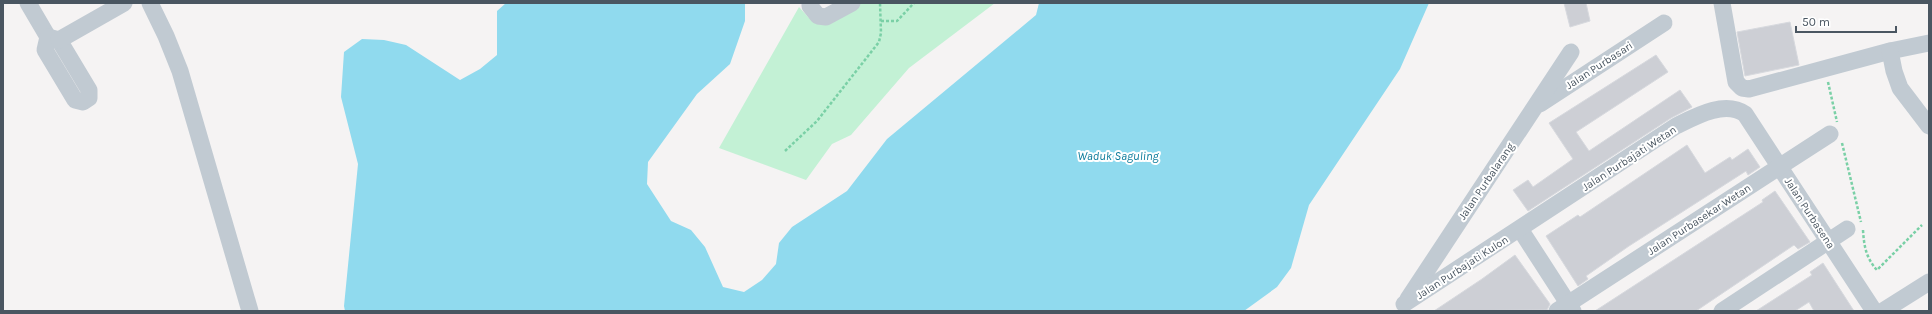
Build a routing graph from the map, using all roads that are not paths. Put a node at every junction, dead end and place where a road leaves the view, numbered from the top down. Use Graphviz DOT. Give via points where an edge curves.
graph roads {
  1 [pos="28,3"];
  2 [pos="124,3"];
  3 [pos="150,3"];
  4 [pos="810,3"];
  5 [pos="852,3"];
  6 [pos="1722,3"];
  7 [pos="1664,23"];
  8 [pos="1929,43"];
  9 [pos="1890,51"];
  10 [pos="1571,52"];
  11 [pos="1535,107"];
  12 [pos="1745,114"];
  13 [pos="1929,126"];
  14 [pos="1836,133"];
  15 [pos="1780,166"];
  16 [pos="1520,229"];
  17 [pos="1847,229"];
  18 [pos="1828,241"];
  19 [pos="1929,282"];
  20 [pos="1402,308"];
  21 [pos="1566,309"];
  22 [pos="250,311"];
  23 [pos="1722,311"];
  24 [pos="1874,311"];
  25 [pos="1884,311"];
  1 -- 2 [label="street" via="53,38"];
  3 -- 22 [label="street" via="180,71"];
  4 -- 5 [label="street" via="818,16 826,17"];
  6 -- 9 [label="street" via="1736,82 1742,88 1749,89"];
  7 -- 11 [label="street, Jalan Purbasari"];
  8 -- 9 [label="street"];
  9 -- 13 [label="street" via="1900,88"];
  10 -- 11 [label="street, Jalan Purbalarang"];
  11 -- 20 [label="street, Jalan Purbalarang"];
  12 -- 15 [label="street, Jalan Purbasena"];
  12 -- 16 [label="street, Jalan Purbajati Wetan" via="1733,108 1718,110 1696,116 1676,126"];
  14 -- 15 [label="street, Jalan Purbasekar Wetan"];
  15 -- 18 [label="street, Jalan Purbasena"];
  15 -- 21 [label="street, Jalan Purbasekar Wetan"];
  16 -- 20 [label="street, Jalan Purbajati Kulon"];
  16 -- 21 [label="street"];
  17 -- 18 [label="street"];
  18 -- 23 [label="street"];
  18 -- 24 [label="street, Jalan Purbasena"];
  19 -- 25 [label="street"];
}
